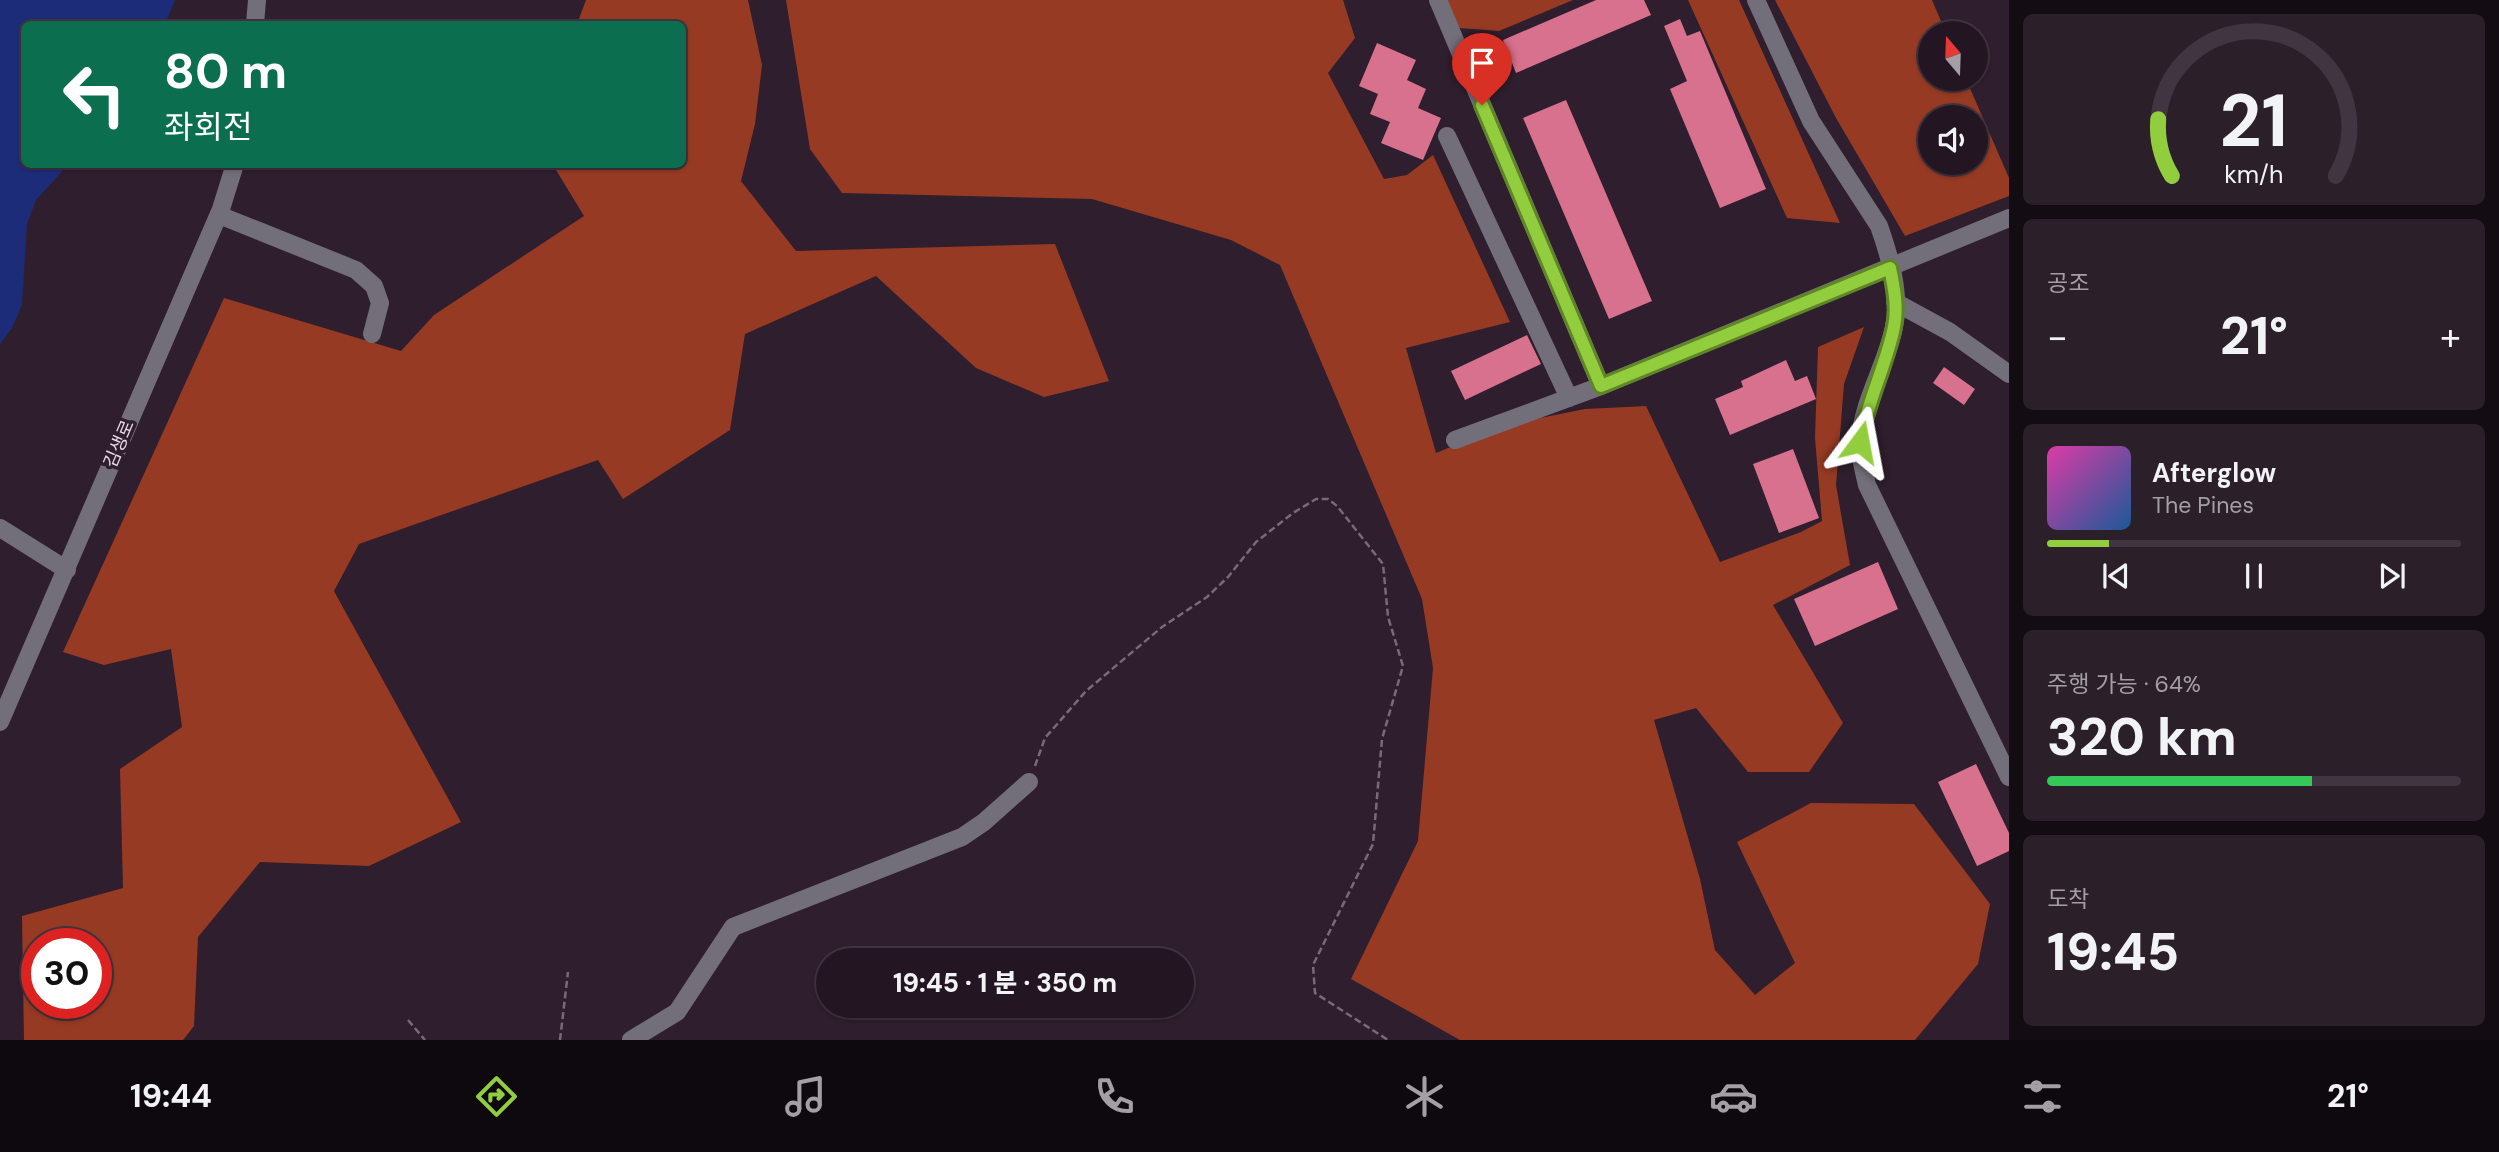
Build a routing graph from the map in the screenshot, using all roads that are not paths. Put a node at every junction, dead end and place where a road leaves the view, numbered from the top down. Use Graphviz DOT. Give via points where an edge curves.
graph roads {
  1 [pos="257,0"];
  2 [pos="1438,0"];
  3 [pos="1756,0"];
  4 [pos="255,21"];
  5 [pos="1447,136"];
  6 [pos="234,168"];
  7 [pos="219,215"];
  8 [pos="2009,218"];
  9 [pos="1890,268"];
  10 [pos="1895,302"];
  11 [pos="372,334"];
  12 [pos="2009,374"];
  13 [pos="1601,386"];
  14 [pos="1569,398"];
  15 [pos="1455,440"];
  16 [pos="0,528"];
  17 [pos="67,570"];
  18 [pos="0,722"];
  19 [pos="2009,777"];
  20 [pos="1029,782"];
  21 [pos="631,1040"];
  1 -- 4 [label="street"];
  2 -- 13 [label="street"];
  3 -- 9 [label="street" via="1811,121 1879,226"];
  5 -- 14 [label="street"];
  6 -- 7 [label="street, 김생로"];
  7 -- 11 [label="street" via="356,270 374,286 380,303"];
  7 -- 17 [label="street, 김생로"];
  8 -- 9 [label="street"];
  9 -- 10 [label="street"];
  9 -- 13 [label="street"];
  10 -- 12 [label="street" via="1950,332"];
  10 -- 19 [label="street" via="1894,326 1863,422 1860,442 1867,485"];
  13 -- 14 [label="street"];
  14 -- 15 [label="street"];
  16 -- 17 [label="street"];
  17 -- 18 [label="street, 김생로"];
  20 -- 21 [label="street" via="962,837 733,927 677,1012"];
}
